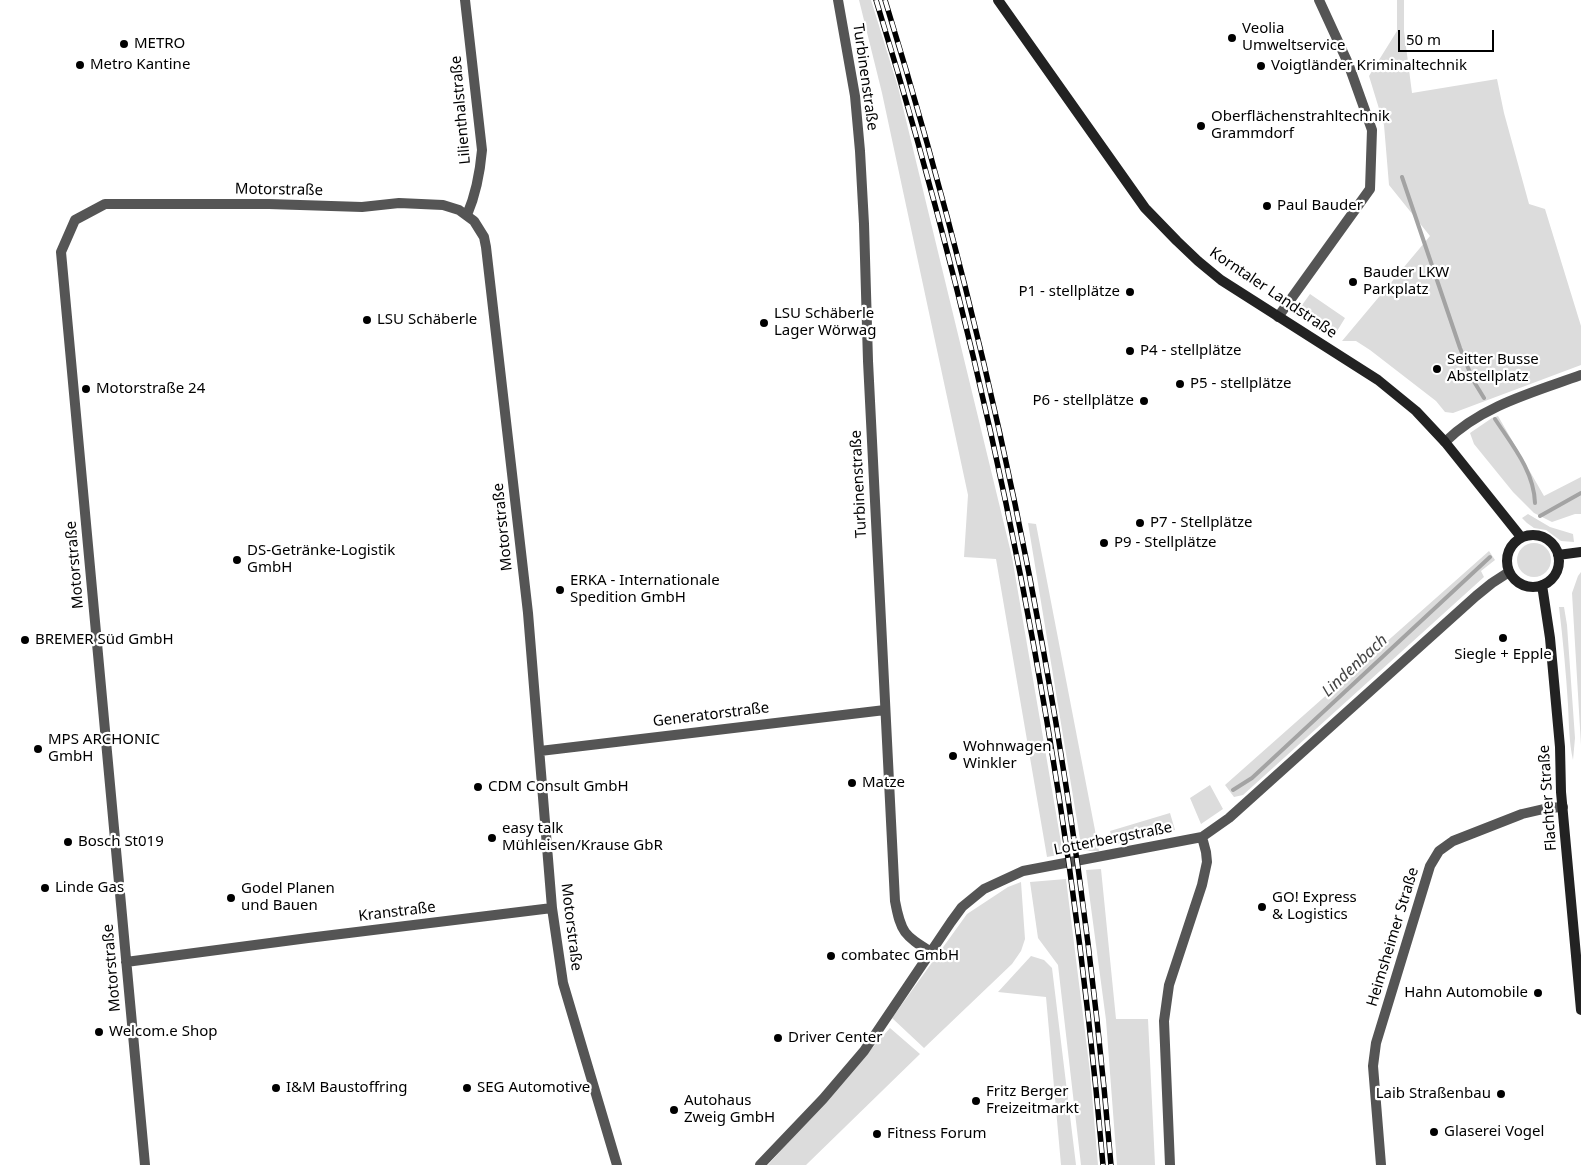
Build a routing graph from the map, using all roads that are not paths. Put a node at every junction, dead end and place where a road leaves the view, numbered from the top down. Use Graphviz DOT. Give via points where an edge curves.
graph roads {
  1 [pos="466,0"];
  2 [pos="838,0"];
  3 [pos="998,0"];
  4 [pos="1319,0"];
  5 [pos="467,215"];
  6 [pos="1278,317"];
  7 [pos="1581,375"];
  8 [pos="1444,442"];
  9 [pos="1521,537"];
  10 [pos="1581,552"];
  11 [pos="1558,555"];
  12 [pos="1509,572"];
  13 [pos="1542,585"];
  14 [pos="885,710"];
  15 [pos="540,751"];
  16 [pos="1563,807"];
  17 [pos="1202,837"];
  18 [pos="552,908"];
  19 [pos="931,952"];
  20 [pos="126,962"];
  21 [pos="1581,1010"];
  22 [pos="145,1165"];
  23 [pos="617,1165"];
  24 [pos="760,1165"];
  25 [pos="1170,1165"];
  26 [pos="1381,1165"];
  1 -- 5 [label="street, Lilienthalstraße" via="482,150 475,198"];
  2 -- 14 [label="street, Turbinenstraße" via="855,96 860,151"];
  3 -- 6 [label="main road, Korntaler Landstraße" via="1145,208 1198,262"];
  4 -- 6 [label="street" via="1348,64 1372,130 1370,190"];
  5 -- 15 [label="street, Motorstraße" via="484,237 488,262 528,614"];
  5 -- 20 [label="street, Motorstraße" via="452,207 409,203 362,207 105,204 75,220 61,252"];
  6 -- 8 [label="main road, Korntaler Landstraße" via="1378,380 1416,410"];
  7 -- 8 [label="street" via="1485,412"];
  8 -- 9 [label="main road, Korntaler Landstraße"];
  9 -- 11 [label="main road" via="1533,534 1544,537 1553,544"];
  9 -- 12 [label="main road" via="1508,552"];
  10 -- 11 [label="main road"];
  11 -- 13 [label="main road" via="1559,562 1553,577"];
  12 -- 13 [label="main road" via="1523,585"];
  12 -- 17 [label="street, Lotterbergstraße" via="1476,596 1229,818"];
  13 -- 16 [label="main road, Flachter Straße" via="1560,737"];
  14 -- 15 [label="street, Generatorstraße"];
  14 -- 19 [label="street, Turbinenstraße" via="895,901 908,937"];
  15 -- 18 [label="street, Motorstraße"];
  16 -- 21 [label="main road, Flachter Straße"];
  16 -- 26 [label="street, Heimsheimer Straße" via="1522,814 1453,841 1439,851 1430,866 1376,1043 1373,1066"];
  17 -- 19 [label="street, Lotterbergstraße" via="1032,869 1006,878 962,907"];
  17 -- 25 [label="street" via="1207,862 1169,986 1164,1021"];
  18 -- 20 [label="street, Kranstraße"];
  18 -- 23 [label="street, Motorstraße" via="563,983"];
  19 -- 24 [label="street, Lotterbergstraße" via="864,1051"];
  20 -- 22 [label="street, Motorstraße"];
}
